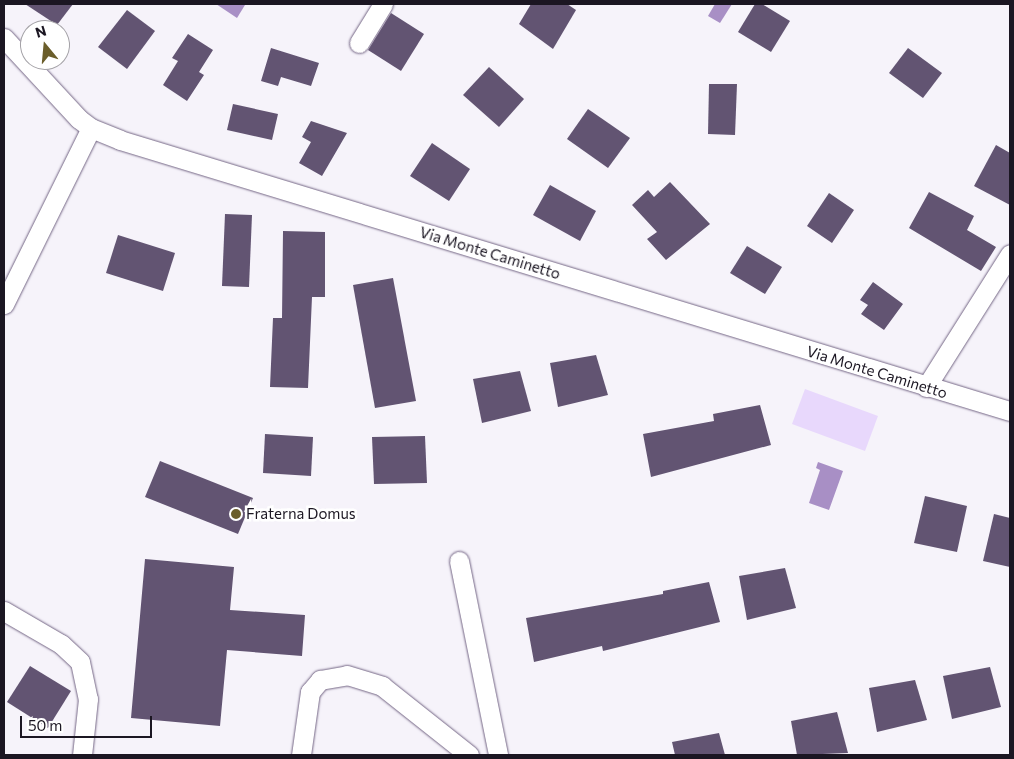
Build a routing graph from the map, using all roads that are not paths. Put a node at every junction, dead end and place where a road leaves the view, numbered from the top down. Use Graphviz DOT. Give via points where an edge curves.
graph roads {
  1 [pos="383,4"];
  2 [pos="4,38"];
  3 [pos="359,44"];
  4 [pos="91,128"];
  5 [pos="1010,254"];
  6 [pos="4,304"];
  7 [pos="926,387"];
  8 [pos="1010,411"];
  9 [pos="459,561"];
  10 [pos="4,611"];
  11 [pos="82,755"];
  12 [pos="301,755"];
  13 [pos="469,755"];
  14 [pos="498,755"];
  1 -- 3 [label="street"];
  2 -- 4 [label="street, Via Monte Caminetto" via="66,107"];
  4 -- 6 [label="street"];
  4 -- 7 [label="street, Via Monte Caminetto"];
  5 -- 7 [label="street"];
  7 -- 8 [label="street, Via Monte Caminetto"];
  9 -- 14 [label="street"];
  10 -- 11 [label="street" via="61,644 80,662 88,699"];
  12 -- 13 [label="street" via="310,692 320,680 347,675 382,686"];
}
